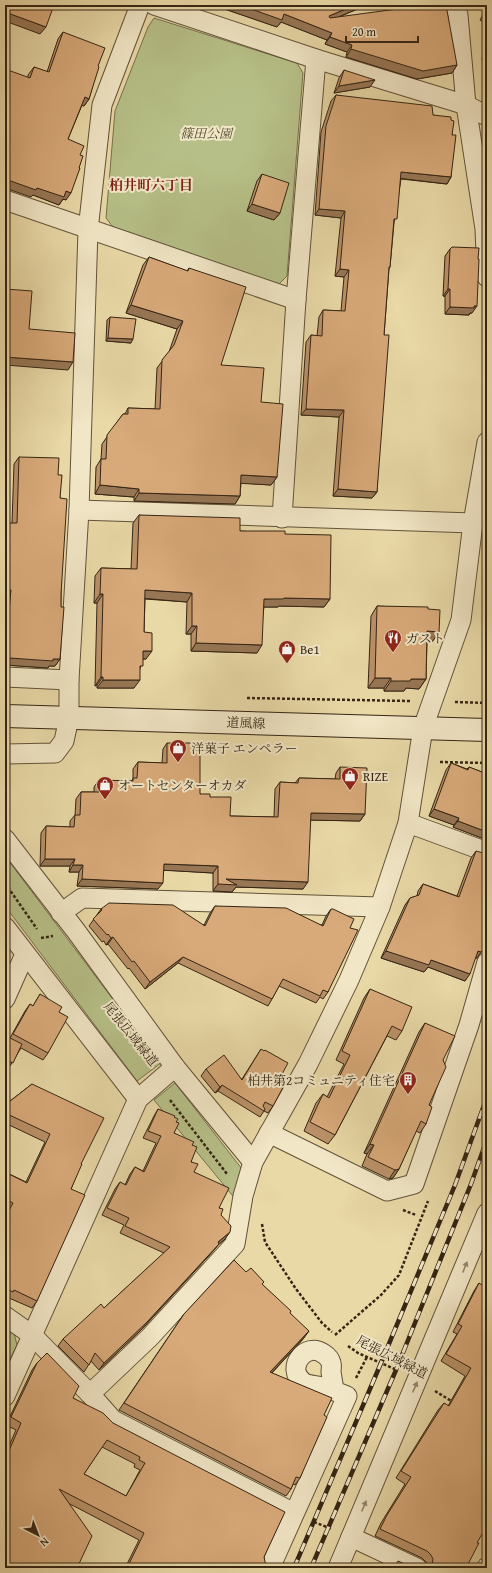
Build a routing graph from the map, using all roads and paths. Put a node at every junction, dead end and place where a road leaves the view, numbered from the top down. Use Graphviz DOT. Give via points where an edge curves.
graph roads {
  1 [pos="140,5"];
  2 [pos="154,5"];
  3 [pos="455,5"];
  4 [pos="316,59"];
  5 [pos="466,105"];
  6 [pos="487,116"];
  7 [pos="5,200"];
  8 [pos="88,230"];
  9 [pos="487,277"];
  10 [pos="296,300"];
  11 [pos="487,442"];
  12 [pos="79,510"];
  13 [pos="282,518"];
  14 [pos="473,523"];
  15 [pos="5,677"];
  16 [pos="69,680"];
  17 [pos="246,698"];
  18 [pos="433,701"];
  19 [pos="487,703"];
  20 [pos="5,716"];
  21 [pos="69,718"];
  22 [pos="423,728"];
  23 [pos="487,730"];
  24 [pos="5,754"];
  25 [pos="435,762"];
  26 [pos="487,764"];
  27 [pos="408,823"];
  28 [pos="5,839"];
  29 [pos="487,852"];
  30 [pos="5,883"];
  31 [pos="380,908"];
  32 [pos="61,913"];
  33 [pos="5,927"];
  34 [pos="76,932"];
  35 [pos="43,938"];
  36 [pos="48,944"];
  37 [pos="21,948"];
  38 [pos="487,962"];
  39 [pos="5,999"];
  40 [pos="175,1068"];
  41 [pos="158,1082"];
  42 [pos="138,1099"];
  43 [pos="269,1132"];
  44 [pos="253,1162"];
  45 [pos="243,1196"];
  46 [pos="399,1208"];
  47 [pos="487,1213"];
  48 [pos="416,1215"];
  49 [pos="274,1254"];
  50 [pos="5,1316"];
  51 [pos="32,1335"];
  52 [pos="340,1340"];
  53 [pos="346,1344"];
  54 [pos="418,1380"];
  55 [pos="334,1390"];
  56 [pos="90,1394"];
  57 [pos="5,1396"];
  58 [pos="454,1403"];
  59 [pos="294,1513"];
  60 [pos="351,1537"];
  61 [pos="270,1568"];
  62 [pos="338,1568"];
  63 [pos="417,1568"];
  1 -- 8 [label="street" via="102,105"];
  2 -- 4 [label="street"];
  3 -- 5 [label="street"];
  4 -- 5 [label="street"];
  4 -- 10 [label="street"];
  5 -- 6 [label="street"];
  5 -- 9 [label="street" via="485,229"];
  7 -- 8 [label="street"];
  8 -- 10 [label="street"];
  8 -- 12 [label="street"];
  10 -- 13 [label="street"];
  11 -- 14 [label="street"];
  12 -- 13 [label="street"];
  12 -- 16 [label="street"];
  13 -- 14 [label="street"];
  14 -- 18 [label="street" via="461,620"];
  15 -- 16 [label="street"];
  16 -- 21 [label="street"];
  17 -- 18 [label="path"];
  18 -- 19 [label="path"];
  18 -- 22 [label="street"];
  20 -- 21 [label="street, 道風線"];
  21 -- 22 [label="street, 道風線"];
  21 -- 24 [label="street" via="64,741 55,753"];
  22 -- 23 [label="street, 道風線"];
  22 -- 27 [label="street"];
  25 -- 26 [label="path"];
  27 -- 29 [label="street"];
  27 -- 31 [label="street"];
  28 -- 32 [label="street"];
  30 -- 35 [label="path"];
  31 -- 32 [label="street" via="82,898"];
  31 -- 43 [label="street" via="349,980 308,1064"];
  32 -- 34 [label="street"];
  33 -- 37 [label="street"];
  34 -- 35 [label="path"];
  34 -- 40 [label="street"];
  35 -- 36 [label="path"];
  35 -- 37 [label="path"];
  37 -- 39 [label="street"];
  37 -- 42 [label="street"];
  38 -- 43 [label="street" via="469,1025 414,1184 387,1191"];
  40 -- 41 [label="street"];
  40 -- 44 [label="street"];
  41 -- 42 [label="street"];
  41 -- 45 [label="path, 尾張広域緑道"];
  42 -- 51 [label="street"];
  43 -- 44 [label="street"];
  44 -- 45 [label="street"];
  45 -- 56 [label="street" via="234,1244 150,1337"];
  46 -- 48 [label="path"];
  54 -- 47 [label="street, one-way"];
  49 -- 52 [label="path, 尾張広域緑道" via="322,1323"];
  50 -- 51 [label="street"];
  51 -- 56 [label="street"];
  51 -- 57 [label="street"];
  53 -- 54 [label="path, 尾張広域緑道" via="358,1353"];
  54 -- 58 [label="path, 尾張広域緑道"];
  60 -- 54 [label="street, one-way"];
  55 -- 59 [label="street" via="347,1396"];
  56 -- 59 [label="street" via="112,1420"];
  59 -- 60 [label="path"];
  59 -- 61 [label="street"];
  60 -- 62 [label="street"];
  60 -- 63 [label="street"];
}
